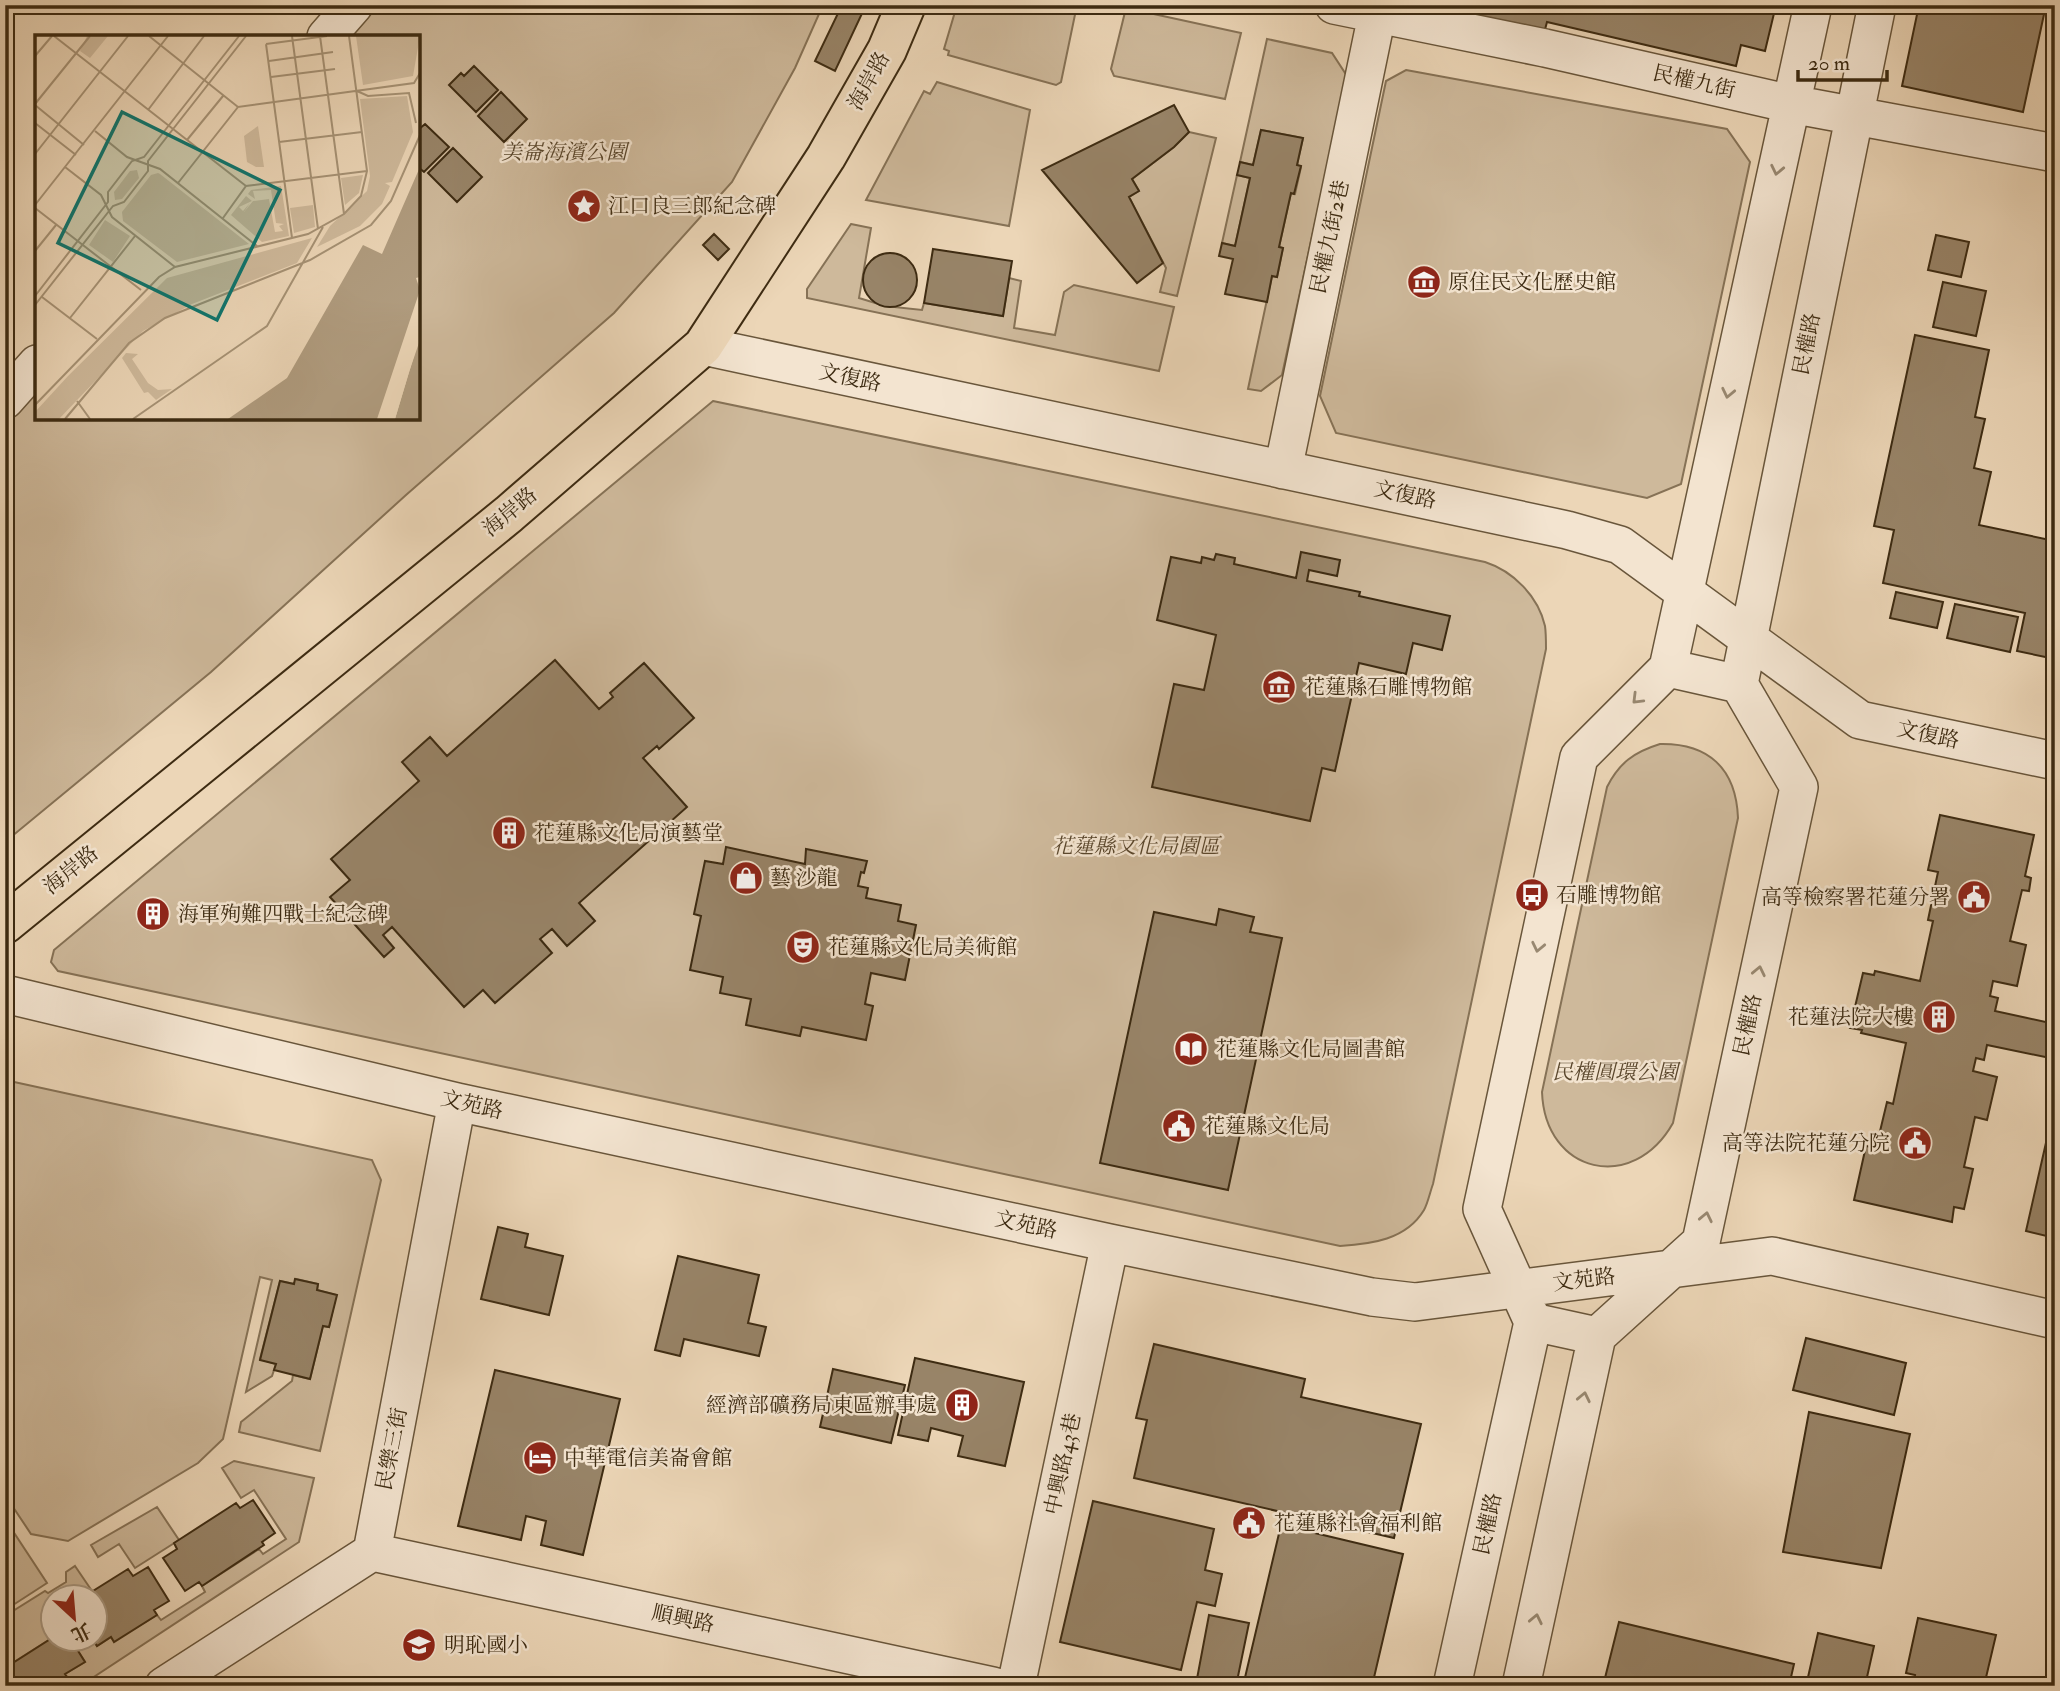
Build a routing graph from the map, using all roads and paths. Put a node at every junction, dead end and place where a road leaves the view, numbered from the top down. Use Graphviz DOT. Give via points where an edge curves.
graph roads {
  1 [pos="354,5"];
  2 [pos="906,5"];
  3 [pos="1334,5"];
  4 [pos="1813,5"];
  5 [pos="1877,5"];
  6 [pos="1378,10"];
  7 [pos="328,35"];
  8 [pos="1791,104"];
  9 [pos="1853,116"];
  10 [pos="2055,153"];
  11 [pos="703,346"];
  12 [pos="35,366"];
  13 [pos="5,400"];
  14 [pos="1283,470"];
  15 [pos="1685,592"];
  16 [pos="1748,638"];
  17 [pos="1668,668"];
  18 [pos="1739,684"];
  19 [pos="2055,761"];
  20 [pos="5,924"];
  21 [pos="5,994"];
  22 [pos="457,1102"];
  23 [pos="1110,1243"];
  24 [pos="1671,1269"];
  25 [pos="1518,1289"];
  26 [pos="2055,1320"];
  27 [pos="1533,1322"];
  28 [pos="1597,1336"];
  29 [pos="372,1552"];
  30 [pos="164,1686"];
  31 [pos="993,1686"];
  32 [pos="1016,1686"];
  33 [pos="1452,1686"];
  34 [pos="1521,1686"];
  1 -- 7 [label="street"];
  2 -- 11 [label="main road, 海岸路" via="887,50 826,158"];
  3 -- 6 [label="street, 民權九街"];
  4 -- 8 [label="street"];
  5 -- 9 [label="street, 民權路"];
  6 -- 8 [label="street, 民權九街"];
  6 -- 14 [label="street, 民權九街2巷"];
  8 -- 9 [label="street, 民權九街"];
  8 -- 15 [label="street, one-way"];
  9 -- 10 [label="street, 民權九街"];
  9 -- 16 [label="street, 民權路"];
  11 -- 14 [label="street, 文復路"];
  11 -- 20 [label="main road, 海岸路" via="509,514"];
  12 -- 13 [label="street"];
  14 -- 15 [label="street, 文復路" via="1620,545"];
  15 -- 16 [label="street, 文復路"];
  15 -- 17 [label="street"];
  16 -- 18 [label="street, 民權路"];
  16 -- 19 [label="street, 文復路" via="1860,720"];
  17 -- 18 [label="street"];
  17 -- 25 [label="street, one-way" via="1579,757 1482,1209"];
  24 -- 18 [label="street, 民權路, one-way" via="1701,1242 1799,787"];
  21 -- 22 [label="street, 文苑路"];
  22 -- 23 [label="street, 文苑路"];
  22 -- 29 [label="street, 民樂三街"];
  23 -- 25 [label="street, 文苑路" via="1415,1302"];
  23 -- 32 [label="street, 中興路43巷"];
  24 -- 25 [label="street, 文苑路"];
  24 -- 26 [label="street, 文苑路" via="1772,1256"];
  24 -- 28 [label="street, 民權路"];
  25 -- 27 [label="street"];
  27 -- 28 [label="street"];
  27 -- 33 [label="street, 民權路"];
  34 -- 28 [label="street, one-way"];
  29 -- 30 [label="street"];
  29 -- 31 [label="street, 順興路"];
}
